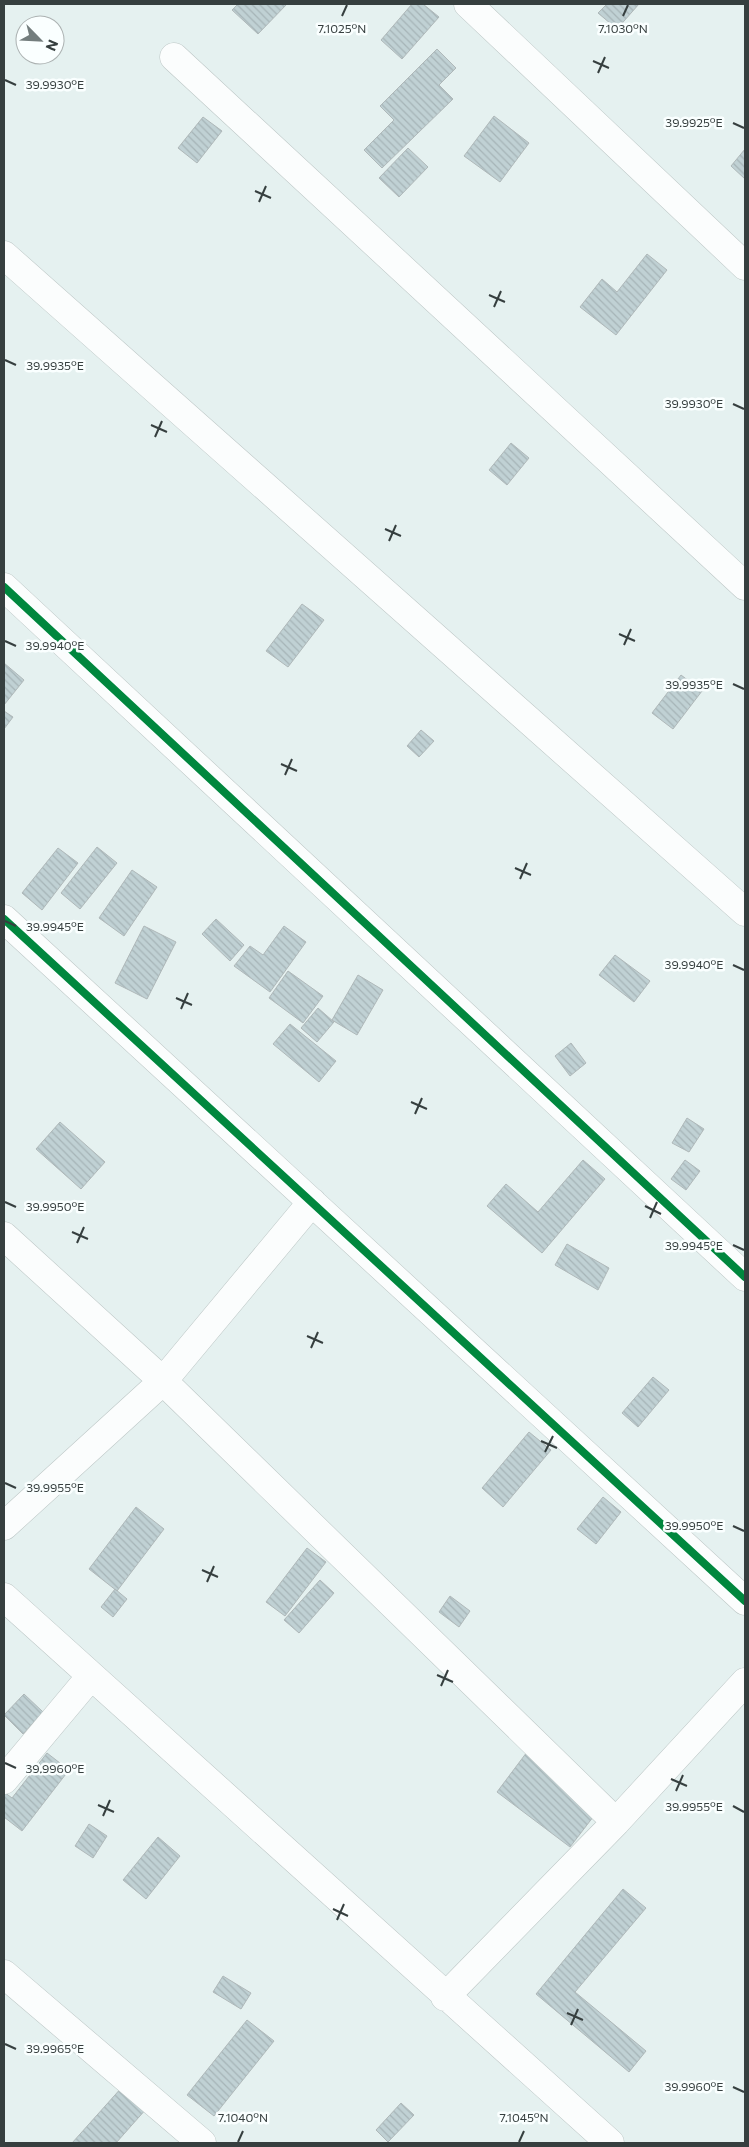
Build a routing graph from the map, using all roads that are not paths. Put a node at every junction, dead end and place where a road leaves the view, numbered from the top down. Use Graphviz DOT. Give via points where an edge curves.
graph roads {
  1 [pos="468,4"];
  2 [pos="174,57"];
  3 [pos="4,255"];
  4 [pos="745,266"];
  5 [pos="745,586"];
  6 [pos="4,587"];
  7 [pos="745,912"];
  8 [pos="4,918"];
  9 [pos="312,1202"];
  10 [pos="4,1236"];
  11 [pos="745,1277"];
  12 [pos="162,1381"];
  13 [pos="4,1526"];
  14 [pos="4,1597"];
  15 [pos="745,1601"];
  16 [pos="91,1676"];
  17 [pos="745,1682"];
  18 [pos="4,1780"];
  19 [pos="616,1822"];
  20 [pos="4,1974"];
  21 [pos="445,1997"];
  22 [pos="202,2143"];
  23 [pos="610,2143"];
  1 -- 4 [label="street"];
  2 -- 5 [label="street"];
  3 -- 7 [label="street"];
  6 -- 11 [label="street"];
  8 -- 9 [label="street"];
  9 -- 12 [label="street"];
  9 -- 15 [label="street"];
  10 -- 12 [label="street"];
  12 -- 13 [label="street"];
  12 -- 19 [label="street"];
  14 -- 16 [label="street"];
  16 -- 18 [label="street"];
  16 -- 21 [label="street"];
  17 -- 19 [label="street"];
  19 -- 21 [label="street"];
  20 -- 22 [label="street"];
  21 -- 23 [label="street"];
}
